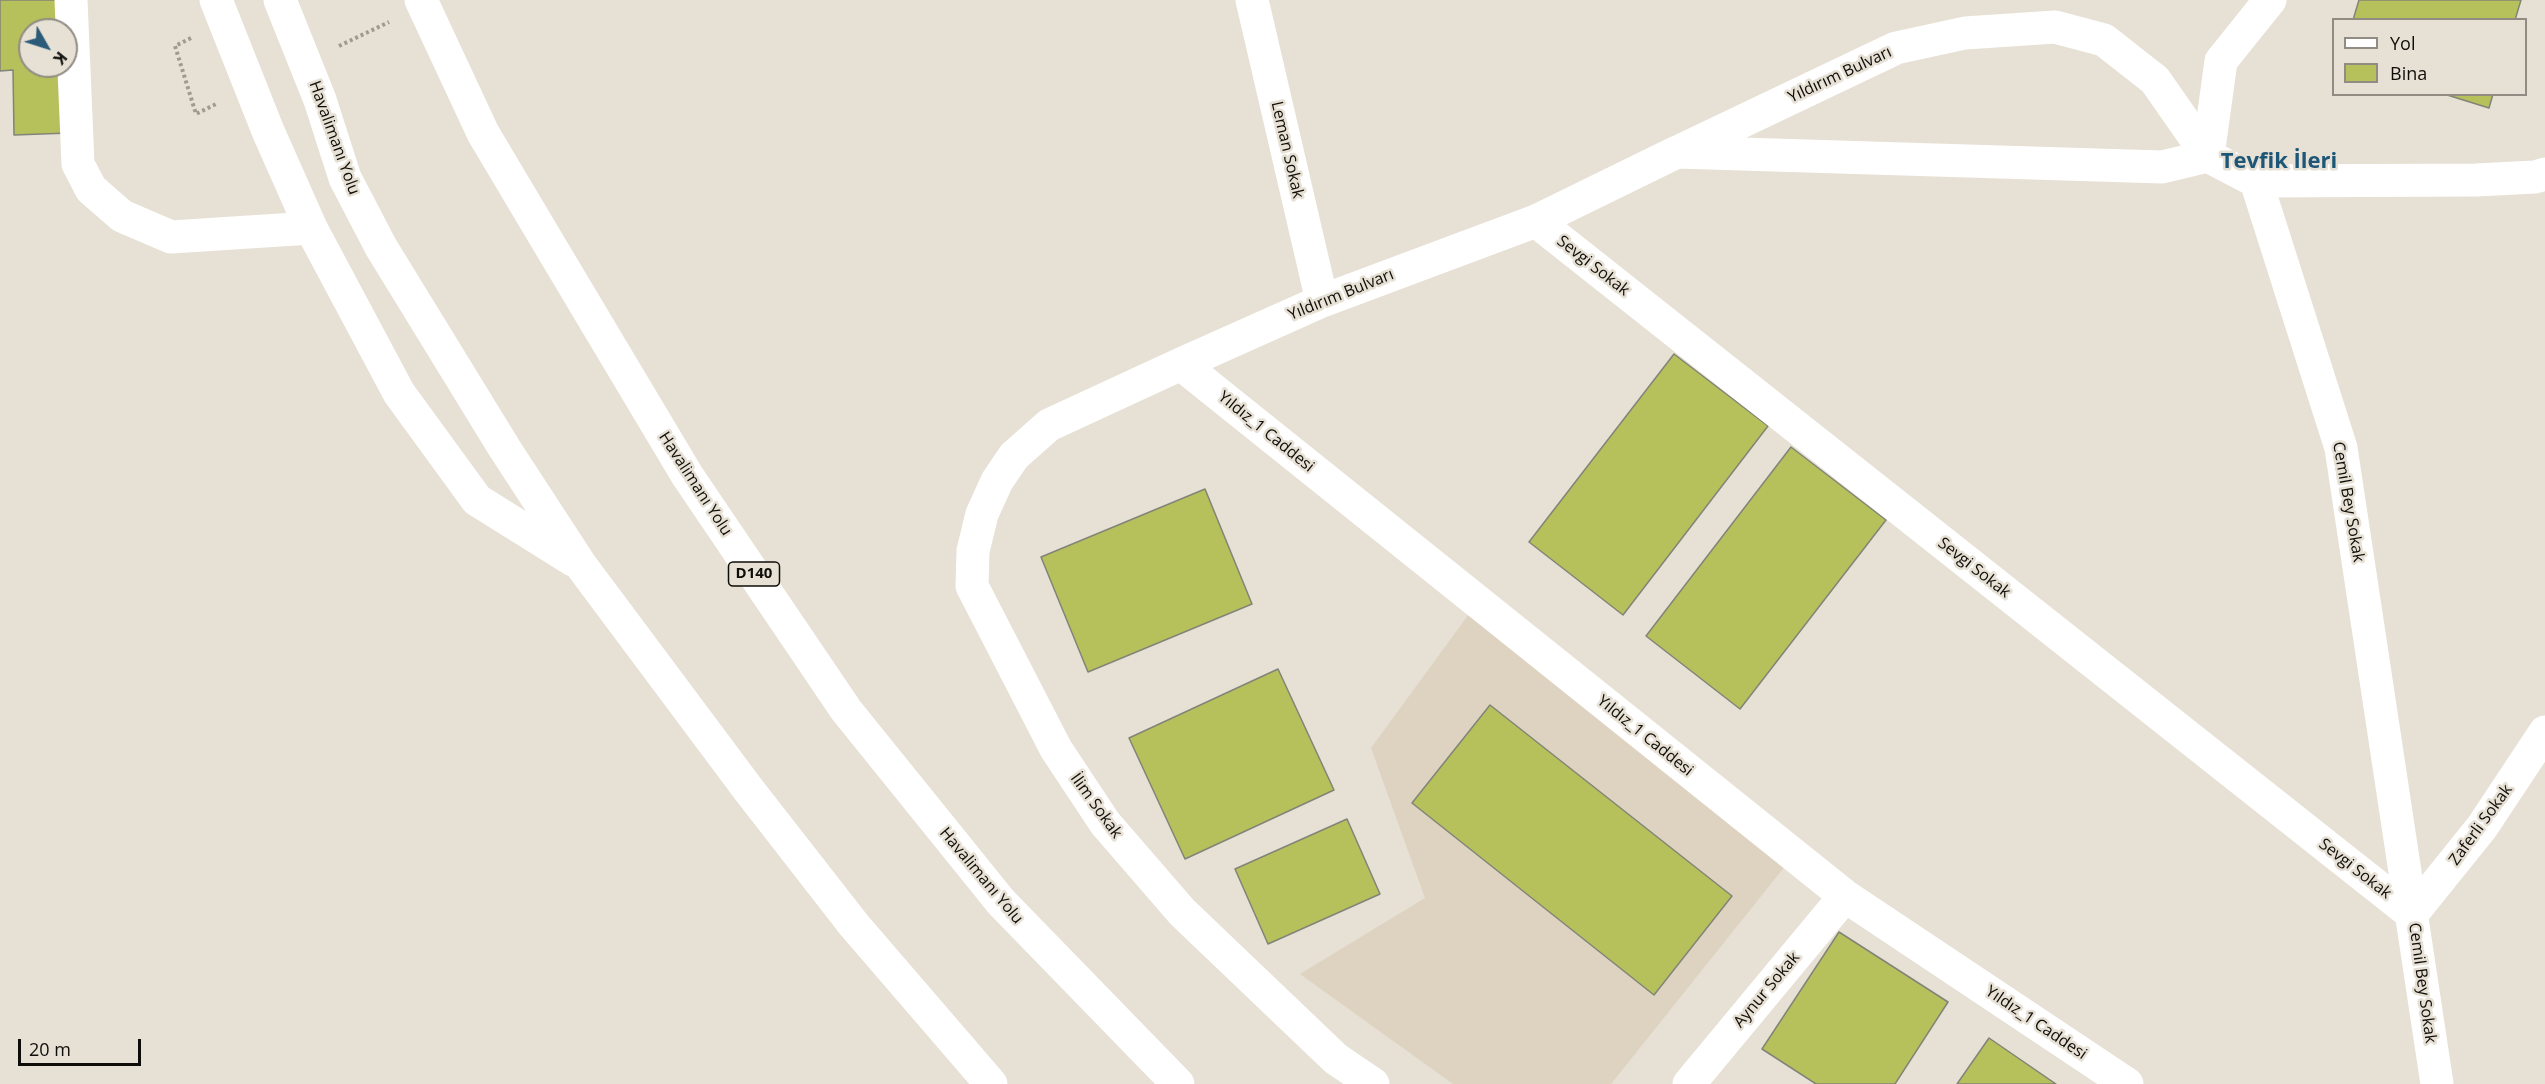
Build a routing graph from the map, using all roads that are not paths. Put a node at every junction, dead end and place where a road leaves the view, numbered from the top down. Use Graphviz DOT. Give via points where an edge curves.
graph roads {
  1 [pos="72,0"];
  2 [pos="216,0"];
  3 [pos="280,0"];
  4 [pos="421,0"];
  5 [pos="1252,0"];
  6 [pos="2270,0"];
  7 [pos="1677,152"];
  8 [pos="2208,156"];
  9 [pos="2545,174"];
  10 [pos="2256,181"];
  11 [pos="1536,221"];
  12 [pos="311,228"];
  13 [pos="1322,301"];
  14 [pos="1181,364"];
  15 [pos="1014,456"];
  16 [pos="580,564"];
  17 [pos="2545,732"];
  18 [pos="1845,896"];
  19 [pos="2412,914"];
  20 [pos="991,1084"];
  21 [pos="1178,1084"];
  22 [pos="1373,1084"];
  23 [pos="1689,1084"];
  24 [pos="2127,1084"];
  25 [pos="2437,1084"];
  1 -- 12 [label="main road" via="78,164 91,189 122,216 171,237"];
  2 -- 12 [label="main road"];
  3 -- 16 [label="main road, Havalimanı Yolu" via="320,100 345,178 381,247"];
  4 -- 21 [label="main road, Havalimanı Yolu / D140" via="483,134 645,405 687,475 846,710 1001,903"];
  5 -- 13 [label="main road, Leman Sokak"];
  6 -- 8 [label="main road" via="2221,61"];
  7 -- 8 [label="main road, Yıldırım Bulvarı" via="2162,166"];
  7 -- 8 [label="main road, Yıldırım Bulvarı" via="1896,48 1965,33 2055,27 2104,40 2156,80"];
  7 -- 11 [label="main road, Yıldırım Bulvarı"];
  8 -- 10 [label="main road, Yıldırım Bulvarı"];
  9 -- 10 [label="main road" via="2476,180"];
  10 -- 19 [label="main road, Cemil Bey Sokak" via="2341,448"];
  11 -- 13 [label="main road, Yıldırım Bulvarı"];
  11 -- 19 [label="main road, Sevgi Sokak"];
  12 -- 16 [label="main road" via="399,393 477,500"];
  13 -- 14 [label="main road, Yıldırım Bulvarı"];
  14 -- 15 [label="main road, Yıldırım Bulvarı" via="1049,425"];
  14 -- 18 [label="main road, Yıldız_1 Caddesi"];
  15 -- 22 [label="main road, İlim Sokak" via="982,514 973,550 972,586 1056,749 1105,823 1182,912 1336,1059"];
  16 -- 20 [label="main road, Havalimanı Yolu" via="854,926"];
  17 -- 19 [label="main road, Zaferli Sokak" via="2482,827"];
  18 -- 23 [label="main road, Aynur Sokak"];
  18 -- 24 [label="main road, Yıldız_1 Caddesi"];
  19 -- 25 [label="main road, Cemil Bey Sokak"];
}
